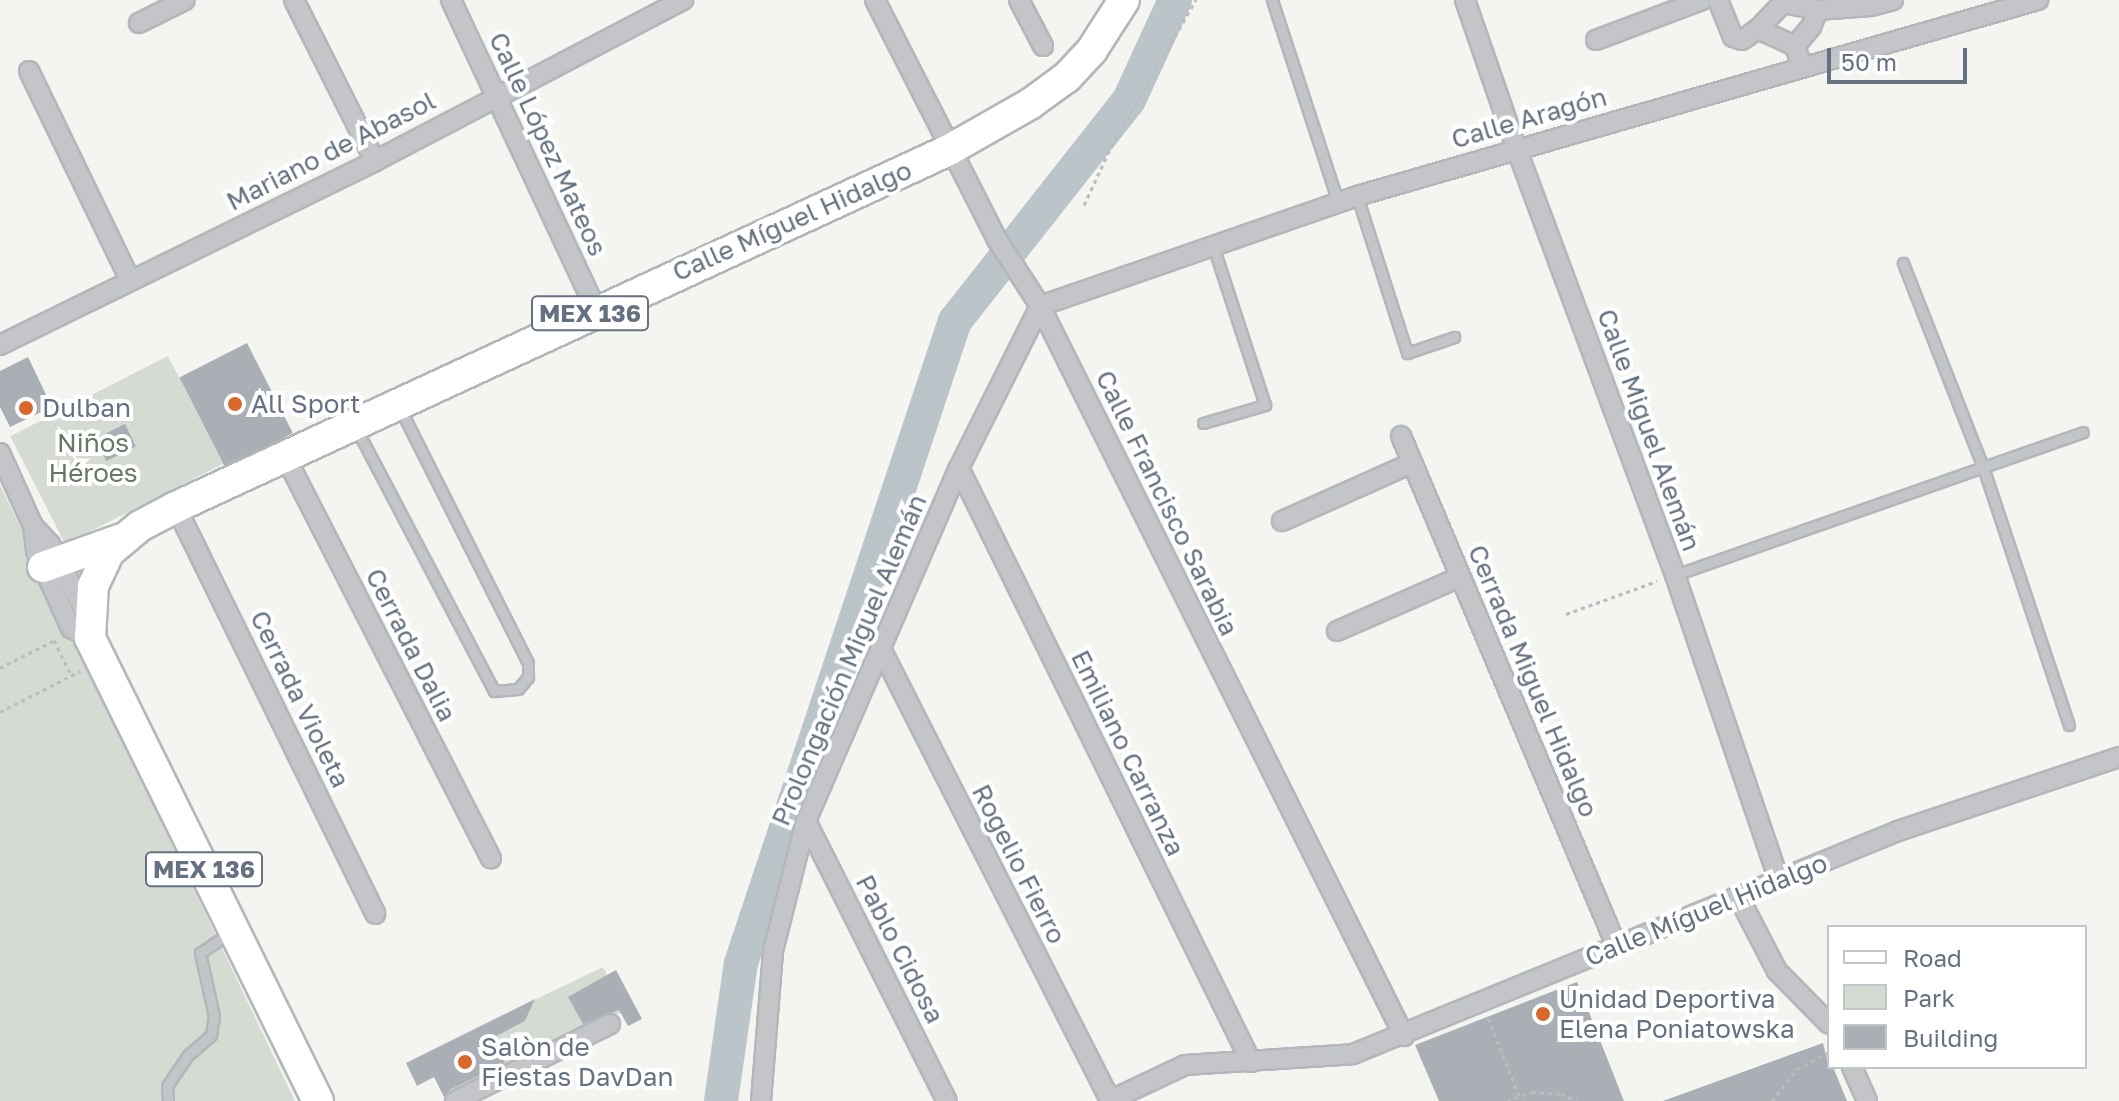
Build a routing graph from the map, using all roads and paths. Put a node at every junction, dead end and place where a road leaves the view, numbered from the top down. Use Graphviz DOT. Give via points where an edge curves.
graph roads {
  1 [pos="185,0"];
  2 [pos="294,0"];
  3 [pos="451,0"];
  4 [pos="683,0"];
  5 [pos="875,0"];
  6 [pos="1019,0"];
  7 [pos="1124,0"];
  8 [pos="1196,0"];
  9 [pos="1272,0"];
  10 [pos="1465,0"];
  11 [pos="1702,0"];
  12 [pos="1718,0"];
  13 [pos="1893,0"];
  14 [pos="2038,0"];
  15 [pos="1870,3"];
  16 [pos="1818,10"];
  17 [pos="139,23"];
  18 [pos="1758,29"];
  19 [pos="1596,40"];
  20 [pos="1043,46"];
  21 [pos="1795,46"];
  22 [pos="1802,66"];
  23 [pos="29,71"];
  24 [pos="497,95"];
  25 [pos="949,150"];
  26 [pos="1517,150"];
  27 [pos="375,161"];
  28 [pos="1357,196"];
  29 [pos="1338,202"];
  30 [pos="1084,205"];
  31 [pos="1213,246"];
  32 [pos="1903,263"];
  33 [pos="129,278"];
  34 [pos="1034,298"];
  35 [pos="596,310"];
  36 [pos="1454,337"];
  37 [pos="0,345"];
  38 [pos="397,403"];
  39 [pos="1203,423"];
  40 [pos="352,424"];
  41 [pos="2083,432"];
  42 [pos="1401,436"];
  43 [pos="0,453"];
  44 [pos="285,456"];
  45 [pos="1412,463"];
  46 [pos="1983,467"];
  47 [pos="959,468"];
  48 [pos="176,507"];
  49 [pos="1282,521"];
  50 [pos="121,539"];
  51 [pos="50,564"];
  52 [pos="1675,575"];
  53 [pos="1460,577"];
  54 [pos="1566,614"];
  55 [pos="1337,631"];
  56 [pos="89,637"];
  57 [pos="54,640"];
  58 [pos="882,651"];
  59 [pos="0,668"];
  60 [pos="71,675"];
  61 [pos="0,712"];
  62 [pos="2069,725"];
  63 [pos="2119,757"];
  64 [pos="806,821"];
  65 [pos="491,858"];
  66 [pos="1779,881"];
  67 [pos="1738,896"];
  68 [pos="375,914"];
  69 [pos="234,930"];
  70 [pos="1617,947"];
  71 [pos="1482,1003"];
  72 [pos="1827,1022"];
  73 [pos="610,1024"];
  74 [pos="1404,1036"];
  75 [pos="1827,1053"];
  76 [pos="1251,1062"];
  77 [pos="1853,1069"];
  78 [pos="1519,1096"];
  79 [pos="168,1101"];
  80 [pos="318,1101"];
  81 [pos="455,1101"];
  82 [pos="761,1101"];
  83 [pos="947,1101"];
  84 [pos="1109,1101"];
  85 [pos="1507,1101"];
  86 [pos="1577,1101"];
  87 [pos="1772,1101"];
  88 [pos="1867,1101"];
  1 -- 17 [label="street"];
  2 -- 27 [label="street"];
  3 -- 24 [label="street, Calle López Mateos"];
  4 -- 24 [label="street, Mariano de Abasol"];
  5 -- 25 [label="street, Calle Francisco Sarabia"];
  6 -- 20 [label="street"];
  7 -- 25 [label="main road, Calle Míguel Hidalgo / MEX 136" via="1092,50 1067,77"];
  8 -- 30 [label="path" via="1111,147"];
  9 -- 29 [label="lane"];
  10 -- 26 [label="street, Calle Miguel Alemán"];
  11 -- 19 [label="street"];
  12 -- 18 [label="street" via="1733,37 1742,40"];
  13 -- 15 [label="street"];
  14 -- 22 [label="street, Calle Aragón"];
  15 -- 16 [label="street"];
  16 -- 18 [label="street" via="1783,3"];
  16 -- 21 [label="street"];
  18 -- 21 [label="street"];
  21 -- 22 [label="street"];
  22 -- 26 [label="street, Calle Aragón"];
  23 -- 33 [label="street"];
  24 -- 27 [label="street, Mariano de Abasol"];
  24 -- 35 [label="street, Calle López Mateos"];
  25 -- 34 [label="street, Calle Francisco Sarabia"];
  25 -- 35 [label="main road, Calle Míguel Hidalgo / MEX 136"];
  26 -- 28 [label="street, Calle Aragón"];
  26 -- 52 [label="street, Calle Miguel Alemán"];
  27 -- 33 [label="street, Mariano de Abasol"];
  28 -- 29 [label="street, Calle Aragón"];
  28 -- 36 [label="lane" via="1407,353"];
  29 -- 31 [label="street, Calle Aragón"];
  31 -- 34 [label="street, Calle Aragón"];
  31 -- 39 [label="lane" via="1265,405"];
  32 -- 46 [label="lane"];
  33 -- 37 [label="street, Mariano de Abasol"];
  34 -- 47 [label="street, Prolongación Miguel Alemán"];
  34 -- 74 [label="street, Calle Francisco Sarabia"];
  35 -- 38 [label="main road, Calle Míguel Hidalgo / MEX 136"];
  38 -- 40 [label="main road, Calle Míguel Hidalgo / MEX 136"];
  38 -- 40 [label="lane" via="528,663 528,677 518,689 494,691"];
  40 -- 44 [label="main road, Calle Míguel Hidalgo / MEX 136"];
  41 -- 46 [label="lane"];
  42 -- 45 [label="street, Cerrada Miguel Hidalgo"];
  43 -- 51 [label="street" via="33,526 50,544"];
  44 -- 48 [label="main road, Calle Míguel Hidalgo / MEX 136"];
  44 -- 65 [label="street, Cerrada Dalia"];
  45 -- 49 [label="street"];
  45 -- 53 [label="street, Cerrada Miguel Hidalgo"];
  46 -- 52 [label="lane"];
  46 -- 62 [label="lane"];
  47 -- 58 [label="street, Prolongación Miguel Alemán"];
  47 -- 76 [label="street, Emiliano Carranza"];
  48 -- 50 [label="main road, Calle Míguel Hidalgo / MEX 136"];
  48 -- 68 [label="street, Cerrada Violeta"];
  50 -- 51 [label="main road"];
  50 -- 56 [label="main road, Calle Míguel Hidalgo / MEX 136" via="93,586"];
  51 -- 56 [label="street"];
  52 -- 54 [label="path"];
  52 -- 66 [label="street, Calle Miguel Alemán"];
  53 -- 55 [label="street"];
  53 -- 70 [label="street, Cerrada Miguel Hidalgo"];
  56 -- 57 [label="path"];
  56 -- 60 [label="path"];
  56 -- 69 [label="main road, MEX 136"];
  57 -- 59 [label="path"];
  57 -- 60 [label="path"];
  58 -- 64 [label="street, Prolongación Miguel Alemán"];
  58 -- 84 [label="street, Rogelio Fierro"];
  60 -- 61 [label="path"];
  63 -- 66 [label="street, Calle Míguel Hidalgo" via="1898,831"];
  64 -- 82 [label="street, Prolongación Miguel Alemán" via="773,951"];
  64 -- 83 [label="street, Pablo Cidosa"];
  66 -- 67 [label="street, Calle Míguel Hidalgo"];
  67 -- 70 [label="street, Calle Míguel Hidalgo"];
  67 -- 72 [label="street" via="1777,971"];
  69 -- 79 [label="lane" via="200,953 214,1016 211,1035 187,1056 167,1086"];
  69 -- 80 [label="main road, MEX 136"];
  70 -- 71 [label="street, Calle Míguel Hidalgo"];
  71 -- 74 [label="street, Calle Míguel Hidalgo"];
  71 -- 78 [label="path"];
  73 -- 81 [label="street"];
  74 -- 76 [label="street, Calle Míguel Hidalgo" via="1353,1054"];
  75 -- 87 [label="path" via="1797,1069"];
  76 -- 84 [label="street, Calle Míguel Hidalgo" via="1185,1065"];
  77 -- 88 [label="street"];
  78 -- 85 [label="path"];
  78 -- 86 [label="path" via="1561,1094"];
}
